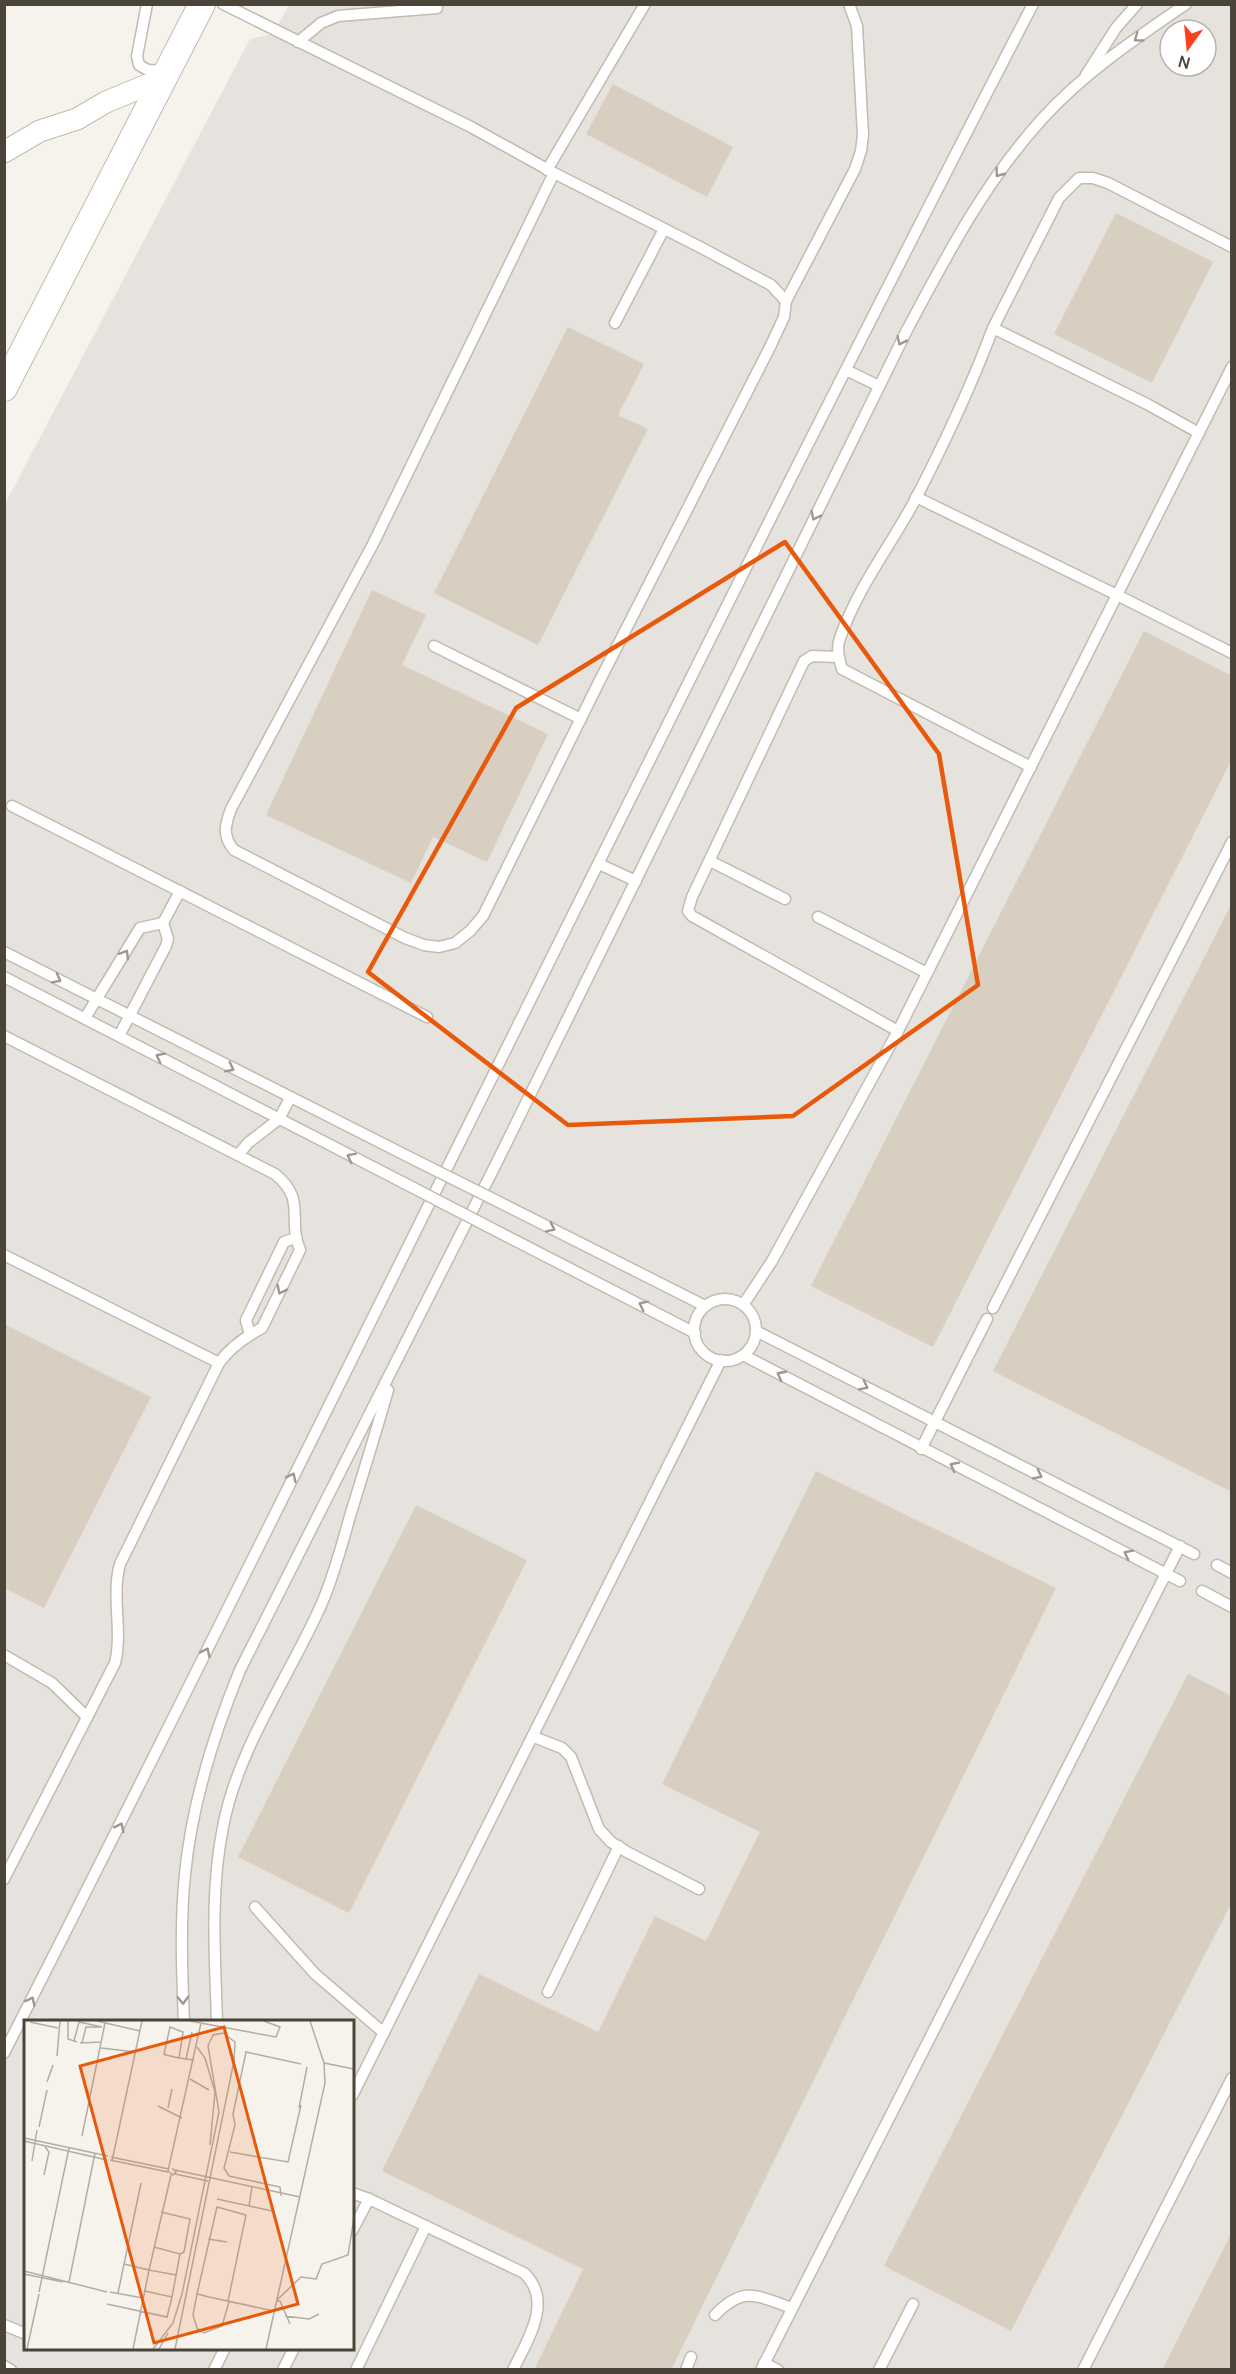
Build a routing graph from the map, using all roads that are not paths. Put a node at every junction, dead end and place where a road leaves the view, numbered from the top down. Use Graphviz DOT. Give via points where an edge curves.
graph roads {
  1 [pos="147,4"];
  2 [pos="202,4"];
  3 [pos="223,4"];
  4 [pos="645,4"];
  5 [pos="849,4"];
  6 [pos="1034,4"];
  7 [pos="1137,4"];
  8 [pos="1186,4"];
  9 [pos="437,8"];
  10 [pos="298,42"];
  11 [pos="166,76"];
  12 [pos="1083,81"];
  13 [pos="4,152"];
  14 [pos="550,172"];
  15 [pos="664,229"];
  16 [pos="1232,248"];
  17 [pos="786,301"];
  18 [pos="615,323"];
  19 [pos="993,328"];
  20 [pos="1232,367"];
  21 [pos="846,370"];
  22 [pos="1228,381"];
  23 [pos="879,386"];
  24 [pos="4,388"];
  25 [pos="1198,433"];
  26 [pos="916,497"];
  27 [pos="1117,595"];
  28 [pos="434,646"];
  29 [pos="1232,653"];
  30 [pos="838,657"];
  31 [pos="581,718"];
  32 [pos="1031,767"];
  33 [pos="12,806"];
  34 [pos="1232,842"];
  35 [pos="710,861"];
  36 [pos="599,864"];
  37 [pos="636,881"];
  38 [pos="180,891"];
  39 [pos="785,899"];
  40 [pos="818,917"];
  41 [pos="163,923"];
  42 [pos="4,952"];
  43 [pos="927,973"];
  44 [pos="4,976"];
  45 [pos="96,999"];
  46 [pos="130,1016"];
  47 [pos="427,1017"];
  48 [pos="85,1018"];
  49 [pos="898,1032"];
  50 [pos="4,1036"];
  51 [pos="119,1036"];
  52 [pos="290,1098"];
  53 [pos="279,1119"];
  54 [pos="238,1155"];
  55 [pos="295,1238"];
  56 [pos="4,1255"];
  57 [pos="743,1305"];
  58 [pos="705,1306"];
  59 [pos="993,1308"];
  60 [pos="987,1319"];
  61 [pos="756,1332"];
  62 [pos="695,1333"];
  63 [pos="250,1335"];
  64 [pos="742,1355"];
  65 [pos="721,1360"];
  66 [pos="219,1363"];
  67 [pos="393,1369"];
  68 [pos="935,1422"];
  69 [pos="921,1449"];
  70 [pos="1180,1546"];
  71 [pos="1194,1554"];
  72 [pos="1217,1565"];
  73 [pos="1232,1573"];
  74 [pos="1166,1574"];
  75 [pos="1180,1581"];
  76 [pos="1202,1591"];
  77 [pos="1232,1607"];
  78 [pos="4,1656"];
  79 [pos="87,1717"];
  80 [pos="534,1737"];
  81 [pos="619,1846"];
  82 [pos="4,1879"];
  83 [pos="699,1889"];
  84 [pos="255,1907"];
  85 [pos="548,1992"];
  86 [pos="184,2020"];
  87 [pos="217,2020"];
  88 [pos="384,2033"];
  89 [pos="4,2053"];
  90 [pos="1232,2078"];
  91 [pos="354,2092"];
  92 [pos="354,2194"];
  93 [pos="369,2199"];
  94 [pos="426,2226"];
  95 [pos="354,2227"];
  96 [pos="913,2304"];
  97 [pos="792,2308"];
  98 [pos="715,2315"];
  99 [pos="4,2325"];
  100 [pos="24,2333"];
  101 [pos="224,2350"];
  102 [pos="293,2350"];
  103 [pos="691,2357"];
  104 [pos="4,2366"];
  105 [pos="762,2366"];
  106 [pos="11,2370"];
  107 [pos="214,2370"];
  108 [pos="283,2370"];
  109 [pos="356,2370"];
  110 [pos="513,2370"];
  111 [pos="686,2370"];
  112 [pos="778,2370"];
  113 [pos="879,2370"];
  114 [pos="1083,2370"];
  1 -- 11 [label="lane" via="137,56 139,65"];
  2 -- 11 [label="street"];
  3 -- 10 [label="lane"];
  4 -- 14 [label="lane"];
  5 -- 17 [label="lane" via="857,26 861,151 843,196"];
  6 -- 21 [label="lane"];
  7 -- 12 [label="lane" via="1104,45"];
  8 -- 12 [label="lane, one-way"];
  9 -- 10 [label="lane" via="338,16 321,23"];
  10 -- 14 [label="lane"];
  11 -- 13 [label="street" via="77,119 40,131"];
  11 -- 24 [label="street"];
  12 -- 23 [label="lane, one-way" via="1044,117 983,195"];
  14 -- 15 [label="lane"];
  14 -- 31 [label="lane" via="373,544 231,809 225,834 234,850 405,938 439,947 454,943 483,916"];
  15 -- 17 [label="lane" via="771,285"];
  15 -- 18 [label="lane"];
  16 -- 19 [label="lane" via="1108,183 1079,178 1059,198"];
  17 -- 31 [label="lane" via="784,317 771,345"];
  19 -- 25 [label="lane"];
  19 -- 26 [label="lane" via="979,366"];
  20 -- 22 [label="lane"];
  21 -- 23 [label="lane"];
  21 -- 36 [label="lane"];
  22 -- 25 [label="lane"];
  23 -- 37 [label="lane, one-way"];
  25 -- 27 [label="lane"];
  26 -- 27 [label="lane"];
  26 -- 30 [label="lane" via="860,591 838,641"];
  27 -- 29 [label="lane"];
  27 -- 32 [label="lane"];
  28 -- 31 [label="lane"];
  30 -- 32 [label="lane" via="842,669"];
  30 -- 35 [label="lane" via="812,656 804,661"];
  32 -- 43 [label="lane"];
  33 -- 38 [label="lane"];
  34 -- 59 [label="lane"];
  35 -- 39 [label="lane"];
  35 -- 49 [label="lane" via="688,907 692,916"];
  36 -- 37 [label="lane"];
  89 -- 36 [label="lane, one-way"];
  37 -- 67 [label="lane"];
  38 -- 41 [label="lane"];
  38 -- 47 [label="lane"];
  40 -- 43 [label="lane"];
  45 -- 41 [label="lane, one-way" via="140,928"];
  41 -- 46 [label="lane" via="166,946"];
  42 -- 45 [label="lane, one-way"];
  43 -- 49 [label="lane"];
  44 -- 48 [label="lane"];
  45 -- 46 [label="lane"];
  45 -- 48 [label="lane"];
  46 -- 51 [label="lane"];
  46 -- 52 [label="lane, one-way"];
  48 -- 51 [label="lane"];
  49 -- 57 [label="lane" via="772,1261"];
  50 -- 54 [label="lane"];
  53 -- 51 [label="lane, one-way"];
  52 -- 53 [label="lane"];
  52 -- 58 [label="lane, one-way, bridge"];
  53 -- 54 [label="lane"];
  62 -- 53 [label="lane, one-way, bridge"];
  54 -- 55 [label="lane" via="288,1184 294,1201"];
  55 -- 63 [label="lane" via="284,1242 246,1320"];
  55 -- 63 [label="lane, one-way" via="300,1250 262,1329"];
  56 -- 66 [label="lane"];
  57 -- 58 [label="lane" via="724,1299"];
  57 -- 61 [label="lane" via="755,1321"];
  58 -- 62 [label="lane" via="695,1323"];
  60 -- 68 [label="lane"];
  61 -- 64 [label="lane"];
  61 -- 68 [label="lane, one-way"];
  62 -- 65 [label="lane" via="703,1351"];
  63 -- 66 [label="lane"];
  64 -- 65 [label="lane"];
  69 -- 64 [label="lane, one-way"];
  65 -- 80 [label="lane"];
  66 -- 79 [label="lane" via="120,1564 116,1576 118,1650"];
  67 -- 86 [label="lane, one-way" via="240,1671 211,1745 185,1875"];
  67 -- 87 [label="lane" via="324,1599 240,1769 226,1814 213,1906"];
  68 -- 69 [label="lane"];
  68 -- 70 [label="lane, one-way"];
  74 -- 69 [label="lane, one-way"];
  70 -- 71 [label="lane"];
  70 -- 74 [label="lane"];
  72 -- 73 [label="lane"];
  74 -- 75 [label="lane"];
  74 -- 97 [label="lane"];
  76 -- 77 [label="lane"];
  78 -- 79 [label="lane" via="52,1683"];
  79 -- 82 [label="lane"];
  80 -- 81 [label="lane" via="562,1748 571,1757 599,1829"];
  80 -- 88 [label="lane"];
  81 -- 83 [label="lane"];
  81 -- 85 [label="lane"];
  84 -- 88 [label="lane" via="315,1974"];
  88 -- 91 [label="lane"];
  90 -- 114 [label="lane"];
  92 -- 93 [label="lane"];
  93 -- 94 [label="lane"];
  93 -- 95 [label="lane"];
  94 -- 109 [label="lane"];
  94 -- 110 [label="lane" via="524,2273 533,2281 537,2315"];
  96 -- 113 [label="lane"];
  97 -- 98 [label="lane" via="746,2295 730,2300"];
  97 -- 105 [label="lane"];
  99 -- 100 [label="lane"];
  101 -- 107 [label="lane"];
  102 -- 108 [label="lane"];
  103 -- 111 [label="lane"];
  104 -- 106 [label="lane"];
  105 -- 112 [label="lane"];
}
